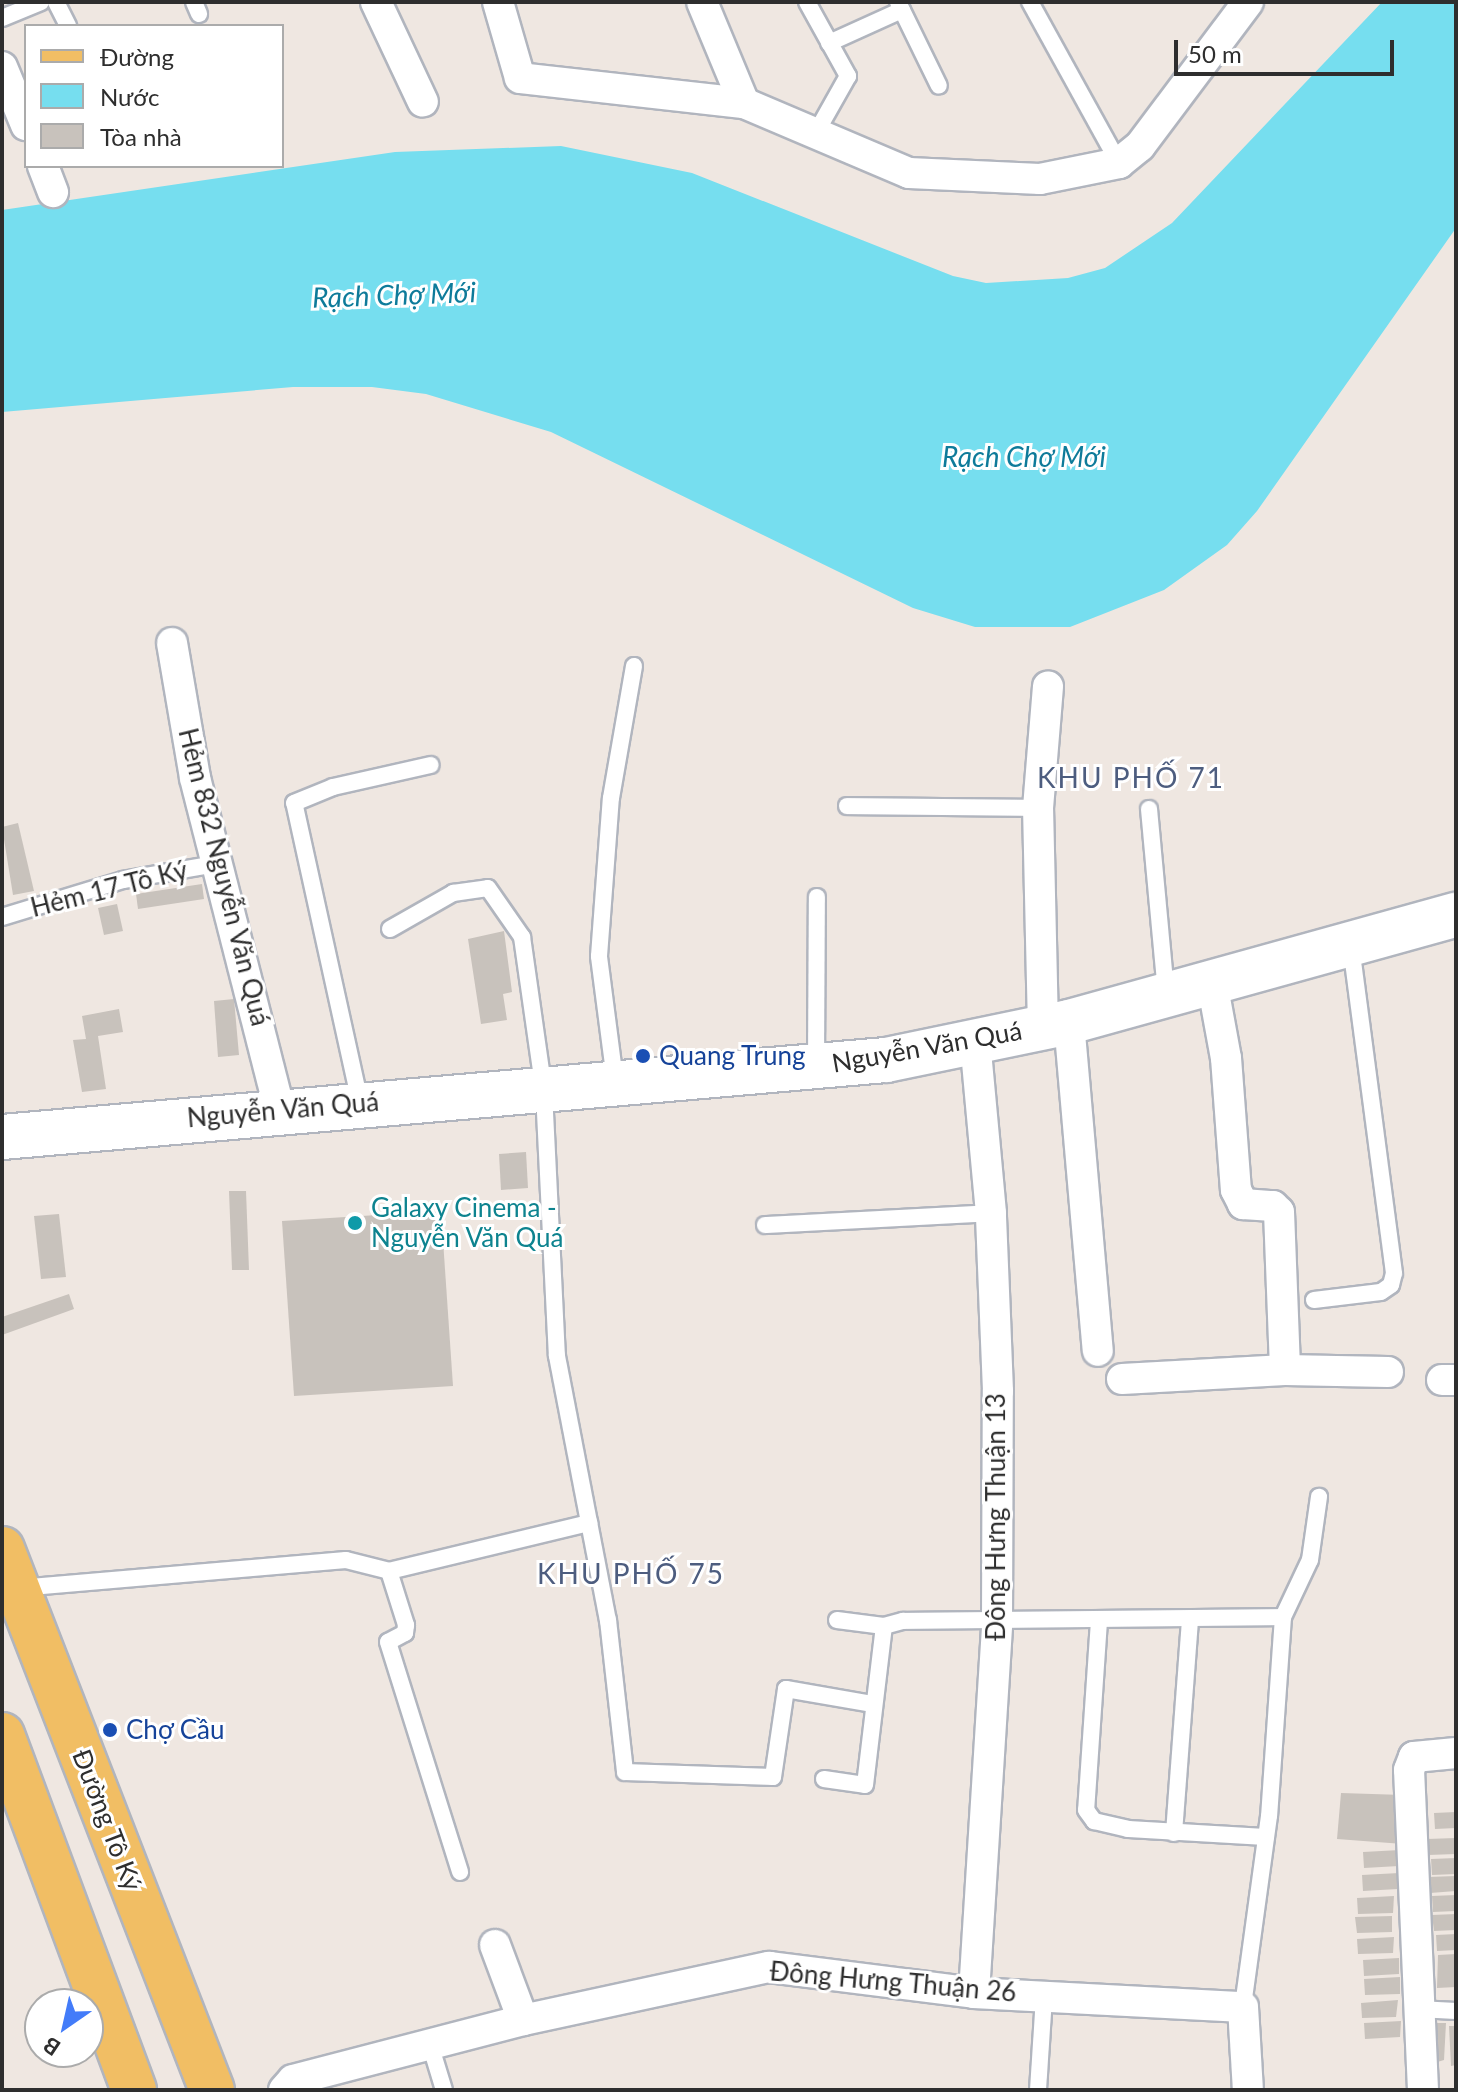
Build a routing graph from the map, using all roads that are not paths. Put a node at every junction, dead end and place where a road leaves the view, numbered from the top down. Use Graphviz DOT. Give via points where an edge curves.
graph roads {
  1 [pos="41,2"];
  2 [pos="376,2"];
  3 [pos="498,2"];
  4 [pos="702,2"];
  5 [pos="807,2"];
  6 [pos="1030,2"];
  7 [pos="1248,2"];
  8 [pos="61,4"];
  9 [pos="900,6"];
  10 [pos="2,18"];
  11 [pos="67,24"];
  12 [pos="829,43"];
  13 [pos="2,67"];
  14 [pos="939,86"];
  15 [pos="423,102"];
  16 [pos="744,103"];
  17 [pos="24,120"];
  18 [pos="817,131"];
  19 [pos="1119,163"];
  20 [pos="172,643"];
  21 [pos="634,666"];
  22 [pos="1048,686"];
  23 [pos="431,765"];
  24 [pos="847,806"];
  25 [pos="1038,808"];
  26 [pos="1149,809"];
  27 [pos="216,864"];
  28 [pos="817,897"];
  29 [pos="1456,915"];
  30 [pos="2,917"];
  31 [pos="390,929"];
  32 [pos="1350,942"];
  33 [pos="1212,982"];
  34 [pos="1167,994"];
  35 [pos="1056,1024"];
  36 [pos="975,1042"];
  37 [pos="816,1065"];
  38 [pos="615,1082"];
  39 [pos="544,1092"];
  40 [pos="360,1102"];
  41 [pos="280,1111"];
  42 [pos="2,1137"];
  43 [pos="991,1213"];
  44 [pos="765,1225"];
  45 [pos="1314,1300"];
  46 [pos="1098,1351"];
  47 [pos="1285,1370"];
  48 [pos="1388,1372"];
  49 [pos="1122,1379"];
  50 [pos="1319,1497"];
  51 [pos="589,1523"];
  52 [pos="9,1569"];
  53 [pos="389,1571"];
  54 [pos="1283,1617"];
  55 [pos="1190,1619"];
  56 [pos="837,1620"];
  57 [pos="1099,1621"];
  58 [pos="997,1623"];
  59 [pos="884,1626"];
  60 [pos="872,1704"];
  61 [pos="2,1735"];
  62 [pos="1456,1753"];
  63 [pos="824,1779"];
  64 [pos="1174,1833"];
  65 [pos="1266,1837"];
  66 [pos="460,1872"];
  67 [pos="495,1945"];
  68 [pos="974,1993"];
  69 [pos="1044,1996"];
  70 [pos="1243,2007"];
  71 [pos="1418,2009"];
  72 [pos="1456,2011"];
  73 [pos="523,2020"];
  74 [pos="430,2044"];
  75 [pos="134,2090"];
  76 [pos="212,2090"];
  77 [pos="284,2090"];
  78 [pos="444,2090"];
  79 [pos="1038,2090"];
  80 [pos="1248,2090"];
  81 [pos="1423,2090"];
  1 -- 10 [label="lane"];
  2 -- 15 [label="street"];
  3 -- 16 [label="street" via="520,78"];
  4 -- 16 [label="street"];
  5 -- 12 [label="lane"];
  6 -- 19 [label="lane"];
  7 -- 19 [label="street" via="1140,146"];
  8 -- 11 [label="lane"];
  9 -- 12 [label="lane"];
  9 -- 14 [label="lane"];
  12 -- 18 [label="lane" via="848,76"];
  13 -- 17 [label="street"];
  16 -- 18 [label="street"];
  18 -- 19 [label="street" via="909,173 1040,179"];
  20 -- 27 [label="street, Hẻm 832 Nguyễn Văn Quá"];
  21 -- 38 [label="lane" via="611,798 599,956"];
  22 -- 25 [label="street"];
  23 -- 40 [label="lane" via="333,787 294,803"];
  24 -- 25 [label="lane"];
  25 -- 35 [label="street"];
  26 -- 34 [label="lane"];
  27 -- 30 [label="lane, Hẻm 17 Tô Ký" via="123,880"];
  27 -- 41 [label="street, Hẻm 832 Nguyễn Văn Quá"];
  28 -- 37 [label="lane"];
  29 -- 32 [label="main road, Nguyễn Văn Quá"];
  31 -- 39 [label="lane" via="453,893 488,888 522,937"];
  32 -- 33 [label="main road, Nguyễn Văn Quá"];
  32 -- 45 [label="lane" via="1394,1273 1391,1285 1381,1292"];
  33 -- 34 [label="main road, Nguyễn Văn Quá"];
  33 -- 47 [label="street" via="1226,1058 1236,1190 1243,1204 1273,1206 1279,1212"];
  34 -- 35 [label="main road, Nguyễn Văn Quá"];
  35 -- 36 [label="main road, Nguyễn Văn Quá"];
  35 -- 46 [label="street"];
  36 -- 37 [label="main road, Nguyễn Văn Quá" via="886,1060"];
  36 -- 43 [label="street, Đông Hưng Thuận 13"];
  37 -- 38 [label="main road, Nguyễn Văn Quá"];
  38 -- 39 [label="main road, Nguyễn Văn Quá"];
  39 -- 40 [label="main road, Nguyễn Văn Quá"];
  39 -- 51 [label="lane" via="557,1356"];
  40 -- 41 [label="main road, Nguyễn Văn Quá"];
  41 -- 42 [label="main road, Nguyễn Văn Quá"];
  43 -- 44 [label="lane"];
  43 -- 58 [label="street, Đông Hưng Thuận 13" via="998,1391"];
  47 -- 48 [label="street"];
  47 -- 49 [label="street"];
  50 -- 54 [label="lane" via="1310,1560"];
  51 -- 53 [label="lane"];
  51 -- 60 [label="lane" via="608,1620 625,1772 773,1777 786,1689"];
  52 -- 53 [label="lane" via="346,1560"];
  52 -- 76 [label="main road, Đường Tô Ký"];
  53 -- 66 [label="lane" via="406,1625 405,1633 388,1642"];
  54 -- 55 [label="lane"];
  54 -- 65 [label="lane"];
  55 -- 57 [label="lane"];
  55 -- 64 [label="lane"];
  56 -- 59 [label="lane"];
  57 -- 58 [label="lane"];
  57 -- 64 [label="lane" via="1086,1810 1104,1827"];
  58 -- 59 [label="lane" via="903,1621"];
  58 -- 68 [label="street, Đông Hưng Thuận 13"];
  59 -- 60 [label="lane"];
  60 -- 63 [label="lane" via="865,1785"];
  61 -- 75 [label="main road"];
  62 -- 71 [label="street" via="1414,1757 1409,1770"];
  64 -- 65 [label="lane"];
  65 -- 70 [label="lane"];
  67 -- 73 [label="street"];
  68 -- 69 [label="street, Đông Hưng Thuận 26"];
  68 -- 73 [label="street, Đông Hưng Thuận 26" via="769,1967"];
  69 -- 70 [label="street, Đông Hưng Thuận 26"];
  69 -- 79 [label="lane"];
  70 -- 80 [label="street"];
  71 -- 72 [label="lane"];
  71 -- 81 [label="street"];
  73 -- 74 [label="street, Đông Hưng Thuận 26"];
  74 -- 77 [label="street, Đông Hưng Thuận 26" via="293,2080"];
  74 -- 78 [label="lane"];
}
